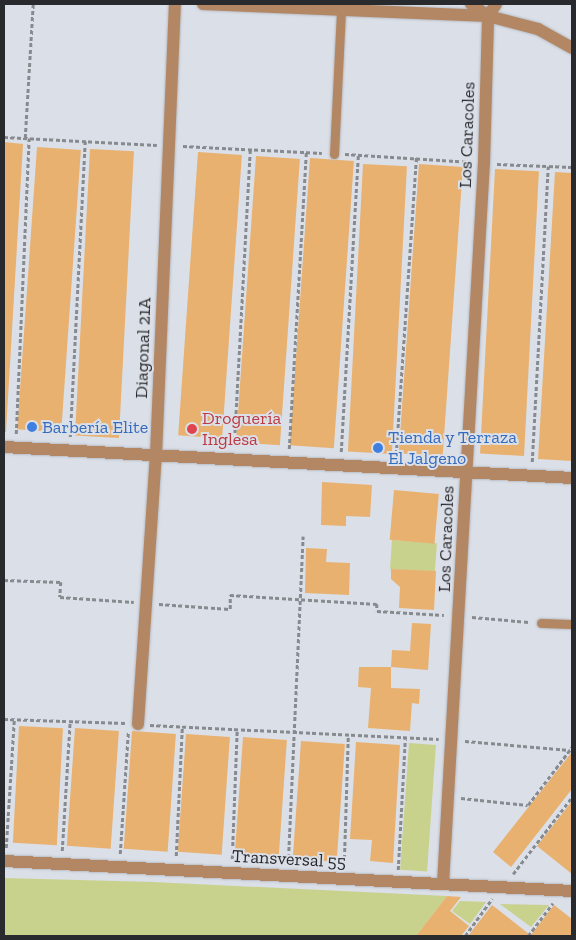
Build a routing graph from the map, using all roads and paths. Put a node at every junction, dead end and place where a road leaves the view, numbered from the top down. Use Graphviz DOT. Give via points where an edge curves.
graph roads {
  1 [pos="33,4"];
  2 [pos="176,4"];
  3 [pos="203,4"];
  4 [pos="471,4"];
  5 [pos="496,4"];
  6 [pos="300,6"];
  7 [pos="341,10"];
  8 [pos="488,16"];
  9 [pos="572,48"];
  10 [pos="4,137"];
  11 [pos="27,138"];
  12 [pos="85,141"];
  13 [pos="168,145"];
  14 [pos="250,149"];
  15 [pos="306,152"];
  16 [pos="334,154"];
  17 [pos="358,155"];
  18 [pos="416,158"];
  19 [pos="484,163"];
  20 [pos="548,166"];
  21 [pos="572,167"];
  22 [pos="10,447"];
  23 [pos="69,451"];
  24 [pos="156,456"];
  25 [pos="233,460"];
  26 [pos="288,463"];
  27 [pos="341,466"];
  28 [pos="395,468"];
  29 [pos="466,472"];
  30 [pos="531,476"];
  31 [pos="572,478"];
  32 [pos="303,536"];
  33 [pos="4,580"];
  34 [pos="301,598"];
  35 [pos="145,603"];
  36 [pos="460,616"];
  37 [pos="541,622"];
  38 [pos="572,624"];
  39 [pos="14,720"];
  40 [pos="70,721"];
  41 [pos="134,724"];
  42 [pos="182,727"];
  43 [pos="237,730"];
  44 [pos="294,733"];
  45 [pos="348,737"];
  46 [pos="406,739"];
  47 [pos="453,740"];
  48 [pos="572,747"];
  49 [pos="570,750"];
  50 [pos="449,797"];
  51 [pos="572,797"];
  52 [pos="4,862"];
  53 [pos="61,865"];
  54 [pos="119,868"];
  55 [pos="175,870"];
  56 [pos="231,873"];
  57 [pos="287,876"];
  58 [pos="344,879"];
  59 [pos="398,881"];
  60 [pos="444,884"];
  61 [pos="572,891"];
  62 [pos="502,893"];
  63 [pos="545,902"];
  64 [pos="465,936"];
  65 [pos="528,936"];
  1 -- 11 [label="path"];
  2 -- 13 [label="street, Diagonal 21A"];
  3 -- 6 [label="street"];
  4 -- 8 [label="street"];
  5 -- 8 [label="street"];
  6 -- 7 [label="street"];
  7 -- 8 [label="street"];
  7 -- 16 [label="lane"];
  8 -- 9 [label="street" via="538,29"];
  8 -- 19 [label="street, Los Caracoles"];
  10 -- 11 [label="path"];
  11 -- 12 [label="path"];
  11 -- 22 [label="path"];
  12 -- 13 [label="path"];
  12 -- 23 [label="path"];
  13 -- 14 [label="path"];
  13 -- 24 [label="street, Diagonal 21A"];
  14 -- 15 [label="path"];
  14 -- 25 [label="path"];
  15 -- 16 [label="path"];
  15 -- 26 [label="path"];
  16 -- 17 [label="path"];
  17 -- 18 [label="path"];
  17 -- 27 [label="path"];
  18 -- 19 [label="path"];
  18 -- 28 [label="path"];
  19 -- 20 [label="path"];
  19 -- 29 [label="street, Los Caracoles"];
  20 -- 21 [label="path"];
  20 -- 30 [label="path"];
  22 -- 23 [label="street"];
  23 -- 24 [label="street"];
  24 -- 25 [label="street"];
  24 -- 35 [label="street, Diagonal 21A"];
  25 -- 26 [label="street"];
  26 -- 27 [label="street"];
  27 -- 28 [label="street"];
  28 -- 29 [label="street"];
  29 -- 30 [label="street"];
  29 -- 36 [label="street, Los Caracoles"];
  30 -- 31 [label="street"];
  32 -- 34 [label="path"];
  33 -- 35 [label="path" via="61,582 60,597"];
  34 -- 35 [label="path" via="230,595 230,609"];
  34 -- 36 [label="path" via="377,604 377,611"];
  34 -- 44 [label="path"];
  35 -- 41 [label="street, Diagonal 21A"];
  36 -- 37 [label="path"];
  36 -- 47 [label="street, Los Caracoles"];
  37 -- 38 [label="lane"];
  39 -- 52 [label="path"];
  40 -- 53 [label="path"];
  41 -- 54 [label="path"];
  42 -- 55 [label="path"];
  43 -- 56 [label="path"];
  44 -- 45 [label="path"];
  44 -- 57 [label="path"];
  45 -- 46 [label="path"];
  45 -- 58 [label="path"];
  46 -- 47 [label="path"];
  46 -- 59 [label="path"];
  47 -- 49 [label="path"];
  47 -- 50 [label="street, Los Caracoles"];
  48 -- 49 [label="path"];
  49 -- 50 [label="path" via="528,805"];
  50 -- 60 [label="street, Los Caracoles"];
  51 -- 62 [label="path"];
  52 -- 53 [label="street, Transversal 55"];
  53 -- 54 [label="street, Transversal 55"];
  54 -- 55 [label="street, Transversal 55"];
  55 -- 56 [label="street, Transversal 55"];
  56 -- 57 [label="street, Transversal 55"];
  57 -- 58 [label="street, Transversal 55"];
  58 -- 59 [label="street, Transversal 55"];
  59 -- 60 [label="street, Transversal 55"];
  60 -- 62 [label="street, Transversal 55"];
  61 -- 62 [label="street, Transversal 55"];
  62 -- 64 [label="path" via="493,899"];
  63 -- 65 [label="path" via="554,903"];
}
